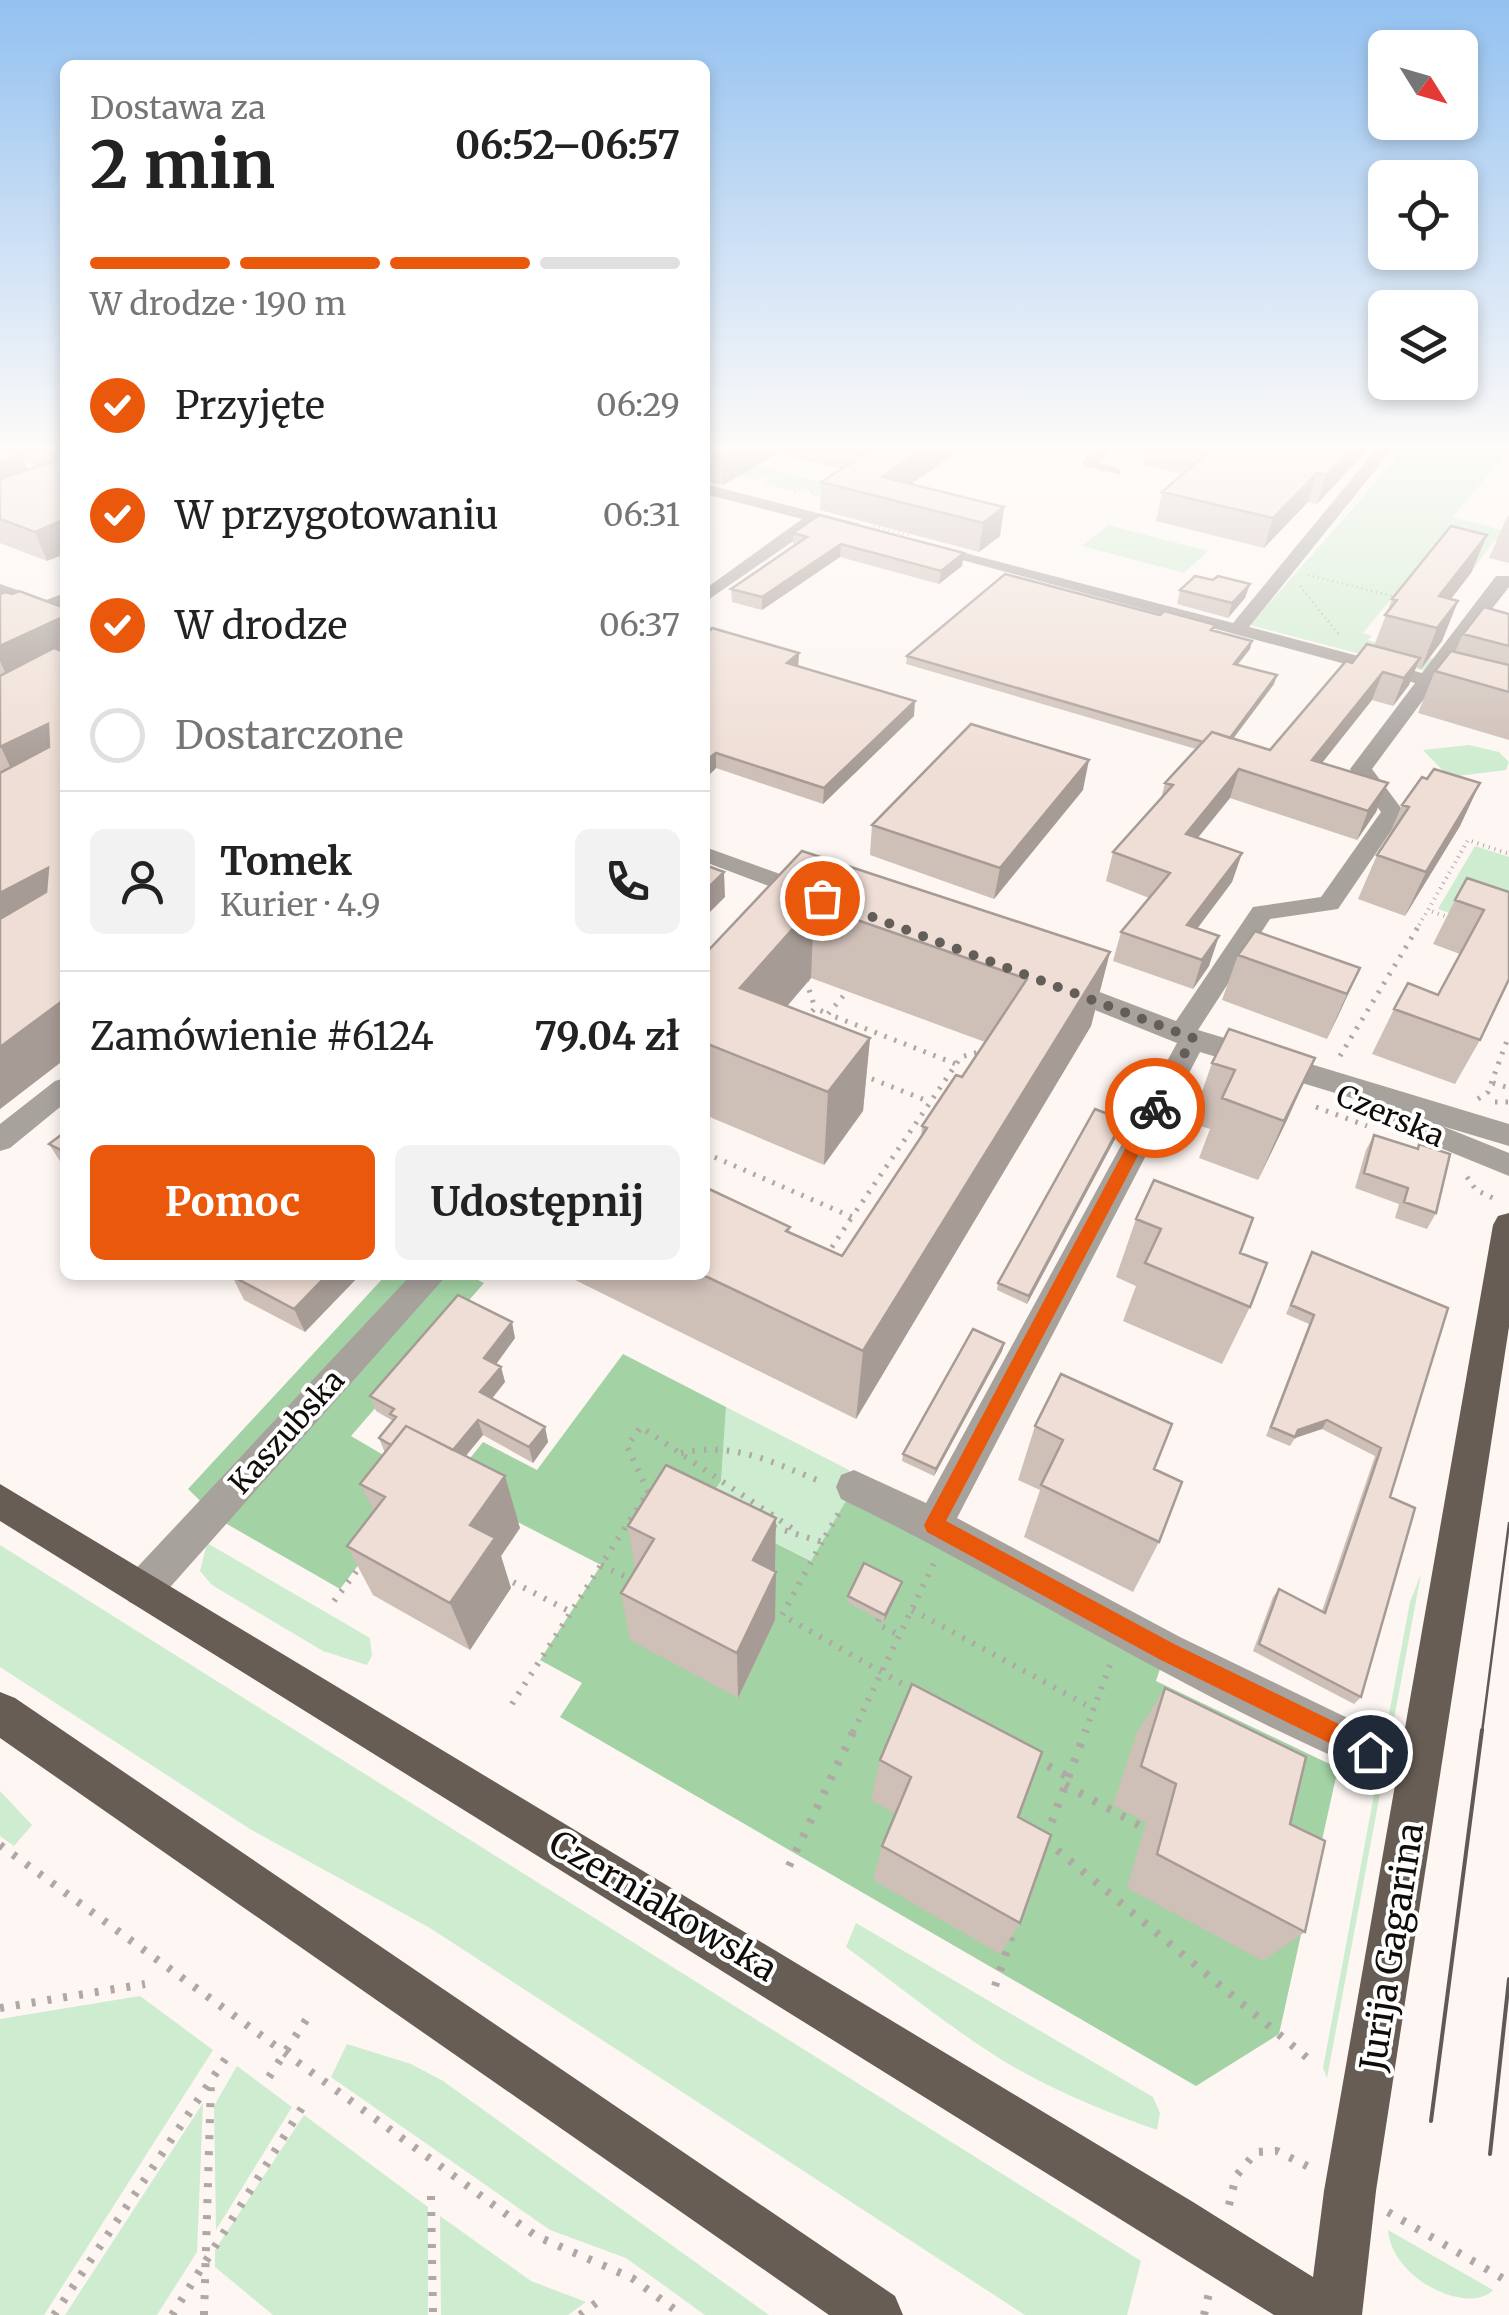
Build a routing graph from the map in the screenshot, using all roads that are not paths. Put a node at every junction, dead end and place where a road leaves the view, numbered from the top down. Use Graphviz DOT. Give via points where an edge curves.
graph roads {
  1 [pos="758,555"];
  2 [pos="953,555"];
  3 [pos="1298,555"];
  4 [pos="1509,582"];
  5 [pos="0,589"];
  6 [pos="710,593"];
  7 [pos="59,606"];
  8 [pos="0,628"];
  9 [pos="1237,630"];
  10 [pos="1428,680"];
  11 [pos="1509,702"];
  12 [pos="710,857"];
  13 [pos="842,906"];
  14 [pos="1039,979"];
  15 [pos="1187,1036"];
  16 [pos="1272,1065"];
  17 [pos="60,1092"];
  18 [pos="1509,1135"];
  19 [pos="0,1140"];
  20 [pos="1509,1166"];
  21 [pos="1500,1212"];
  22 [pos="425,1280"];
  23 [pos="854,1487"];
  24 [pos="0,1501"];
  25 [pos="941,1529"];
  26 [pos="143,1589"];
  27 [pos="0,1713"];
  28 [pos="1370,1752"];
  29 [pos="876,2315"];
  30 [pos="1323,2315"];
  31 [pos="1335,2315"];
  1 -- 6 [label="street"];
  2 -- 9 [label="street"];
  3 -- 9 [label="street"];
  4 -- 10 [label="street" via="1502,580"];
  5 -- 7 [label="street"];
  7 -- 8 [label="street"];
  9 -- 10 [label="street"];
  10 -- 11 [label="street"];
  10 -- 15 [label="street" via="1361,769 1392,812 1329,904 1262,912"];
  12 -- 13 [label="street" via="781,893"];
  14 -- 15 [label="street, Czerska"];
  15 -- 16 [label="street, Czerska"];
  15 -- 25 [label="street"];
  16 -- 18 [label="street, Czerska"];
  16 -- 20 [label="street, Czerska"];
  17 -- 19 [label="street"];
  21 -- 31 [label="main road, Jurija Gagarina"];
  22 -- 26 [label="street, Kaszubska"];
  23 -- 25 [label="street"];
  24 -- 26 [label="main road, Czerniakowska"];
  25 -- 28 [label="street"];
  26 -- 30 [label="main road, Czerniakowska"];
  27 -- 29 [label="main road"];
}
